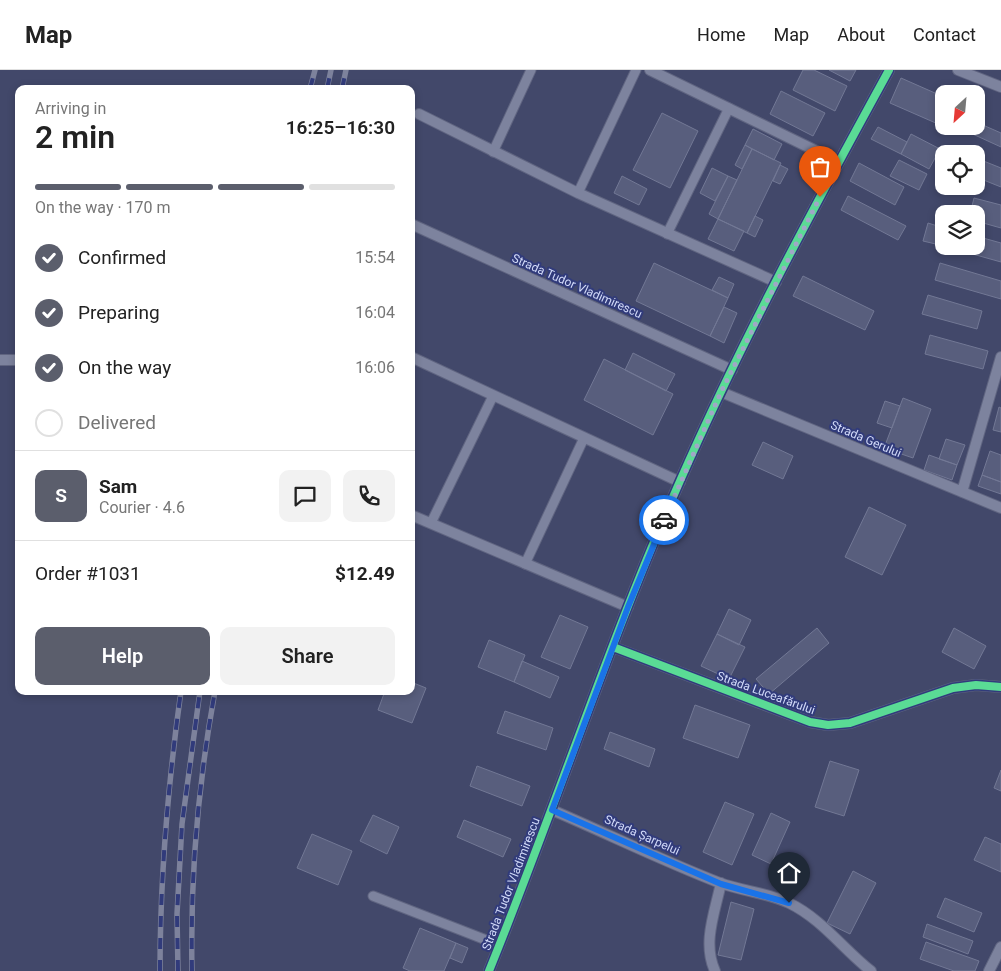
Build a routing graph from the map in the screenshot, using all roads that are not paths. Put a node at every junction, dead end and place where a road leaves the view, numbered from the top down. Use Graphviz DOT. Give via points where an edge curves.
graph roads {
  1 [pos="531,70"];
  2 [pos="636,70"];
  3 [pos="650,70"];
  4 [pos="889,70"];
  5 [pos="958,70"];
  6 [pos="1001,87"];
  7 [pos="729,108"];
  8 [pos="419,114"];
  9 [pos="493,152"];
  10 [pos="838,162"];
  11 [pos="578,193"];
  12 [pos="415,226"];
  13 [pos="667,234"];
  14 [pos="776,282"];
  15 [pos="1001,357"];
  16 [pos="415,359"];
  17 [pos="0,360"];
  18 [pos="15,360"];
  19 [pos="732,370"];
  20 [pos="721,392"];
  21 [pos="493,396"];
  22 [pos="584,438"];
  23 [pos="680,482"];
  24 [pos="962,492"];
  25 [pos="1001,508"];
  26 [pos="415,517"];
  27 [pos="431,523"];
  28 [pos="525,564"];
  29 [pos="628,607"];
  30 [pos="613,647"];
  31 [pos="1001,687"];
  32 [pos="552,810"];
  33 [pos="721,884"];
  34 [pos="374,896"];
  35 [pos="499,945"];
  36 [pos="1001,947"];
  37 [pos="489,971"];
  38 [pos="715,971"];
  39 [pos="871,971"];
  40 [pos="989,971"];
  1 -- 9 [label="lane"];
  2 -- 11 [label="lane"];
  3 -- 7 [label="street"];
  4 -- 10 [label="street, Strada Tudor Vladimirescu"];
  5 -- 6 [label="street"];
  7 -- 10 [label="street"];
  7 -- 13 [label="lane"];
  8 -- 9 [label="street"];
  9 -- 11 [label="street"];
  10 -- 14 [label="street, Strada Tudor Vladimirescu"];
  11 -- 13 [label="street"];
  12 -- 19 [label="street, Strada Tudor Vladimirescu"];
  13 -- 14 [label="street"];
  14 -- 19 [label="street, Strada Tudor Vladimirescu"];
  15 -- 24 [label="street"];
  16 -- 21 [label="street"];
  17 -- 18 [label="street"];
  19 -- 20 [label="street, Strada Tudor Vladimirescu"];
  20 -- 23 [label="street, Strada Tudor Vladimirescu"];
  20 -- 24 [label="street, Strada Gerului"];
  21 -- 22 [label="street"];
  21 -- 27 [label="lane"];
  22 -- 23 [label="street"];
  22 -- 28 [label="lane"];
  23 -- 29 [label="street, Strada Tudor Vladimirescu"];
  24 -- 25 [label="street, Strada Gerului"];
  26 -- 27 [label="street"];
  27 -- 28 [label="street"];
  28 -- 29 [label="street"];
  29 -- 30 [label="street, Strada Tudor Vladimirescu"];
  30 -- 31 [label="street, Strada Luceafărului" via="810,722 828,725 850,723 953,688 976,684"];
  30 -- 32 [label="street, Strada Tudor Vladimirescu"];
  32 -- 33 [label="street, Strada Șarpelui"];
  32 -- 35 [label="street, Strada Tudor Vladimirescu"];
  33 -- 38 [label="street" via="709,940"];
  33 -- 39 [label="street, Strada Șarpelui" via="789,903 814,919"];
  34 -- 35 [label="lane, Strada Tudor Vladimirescu"];
  35 -- 37 [label="street, Strada Tudor Vladimirescu"];
  36 -- 40 [label="street"];
}
